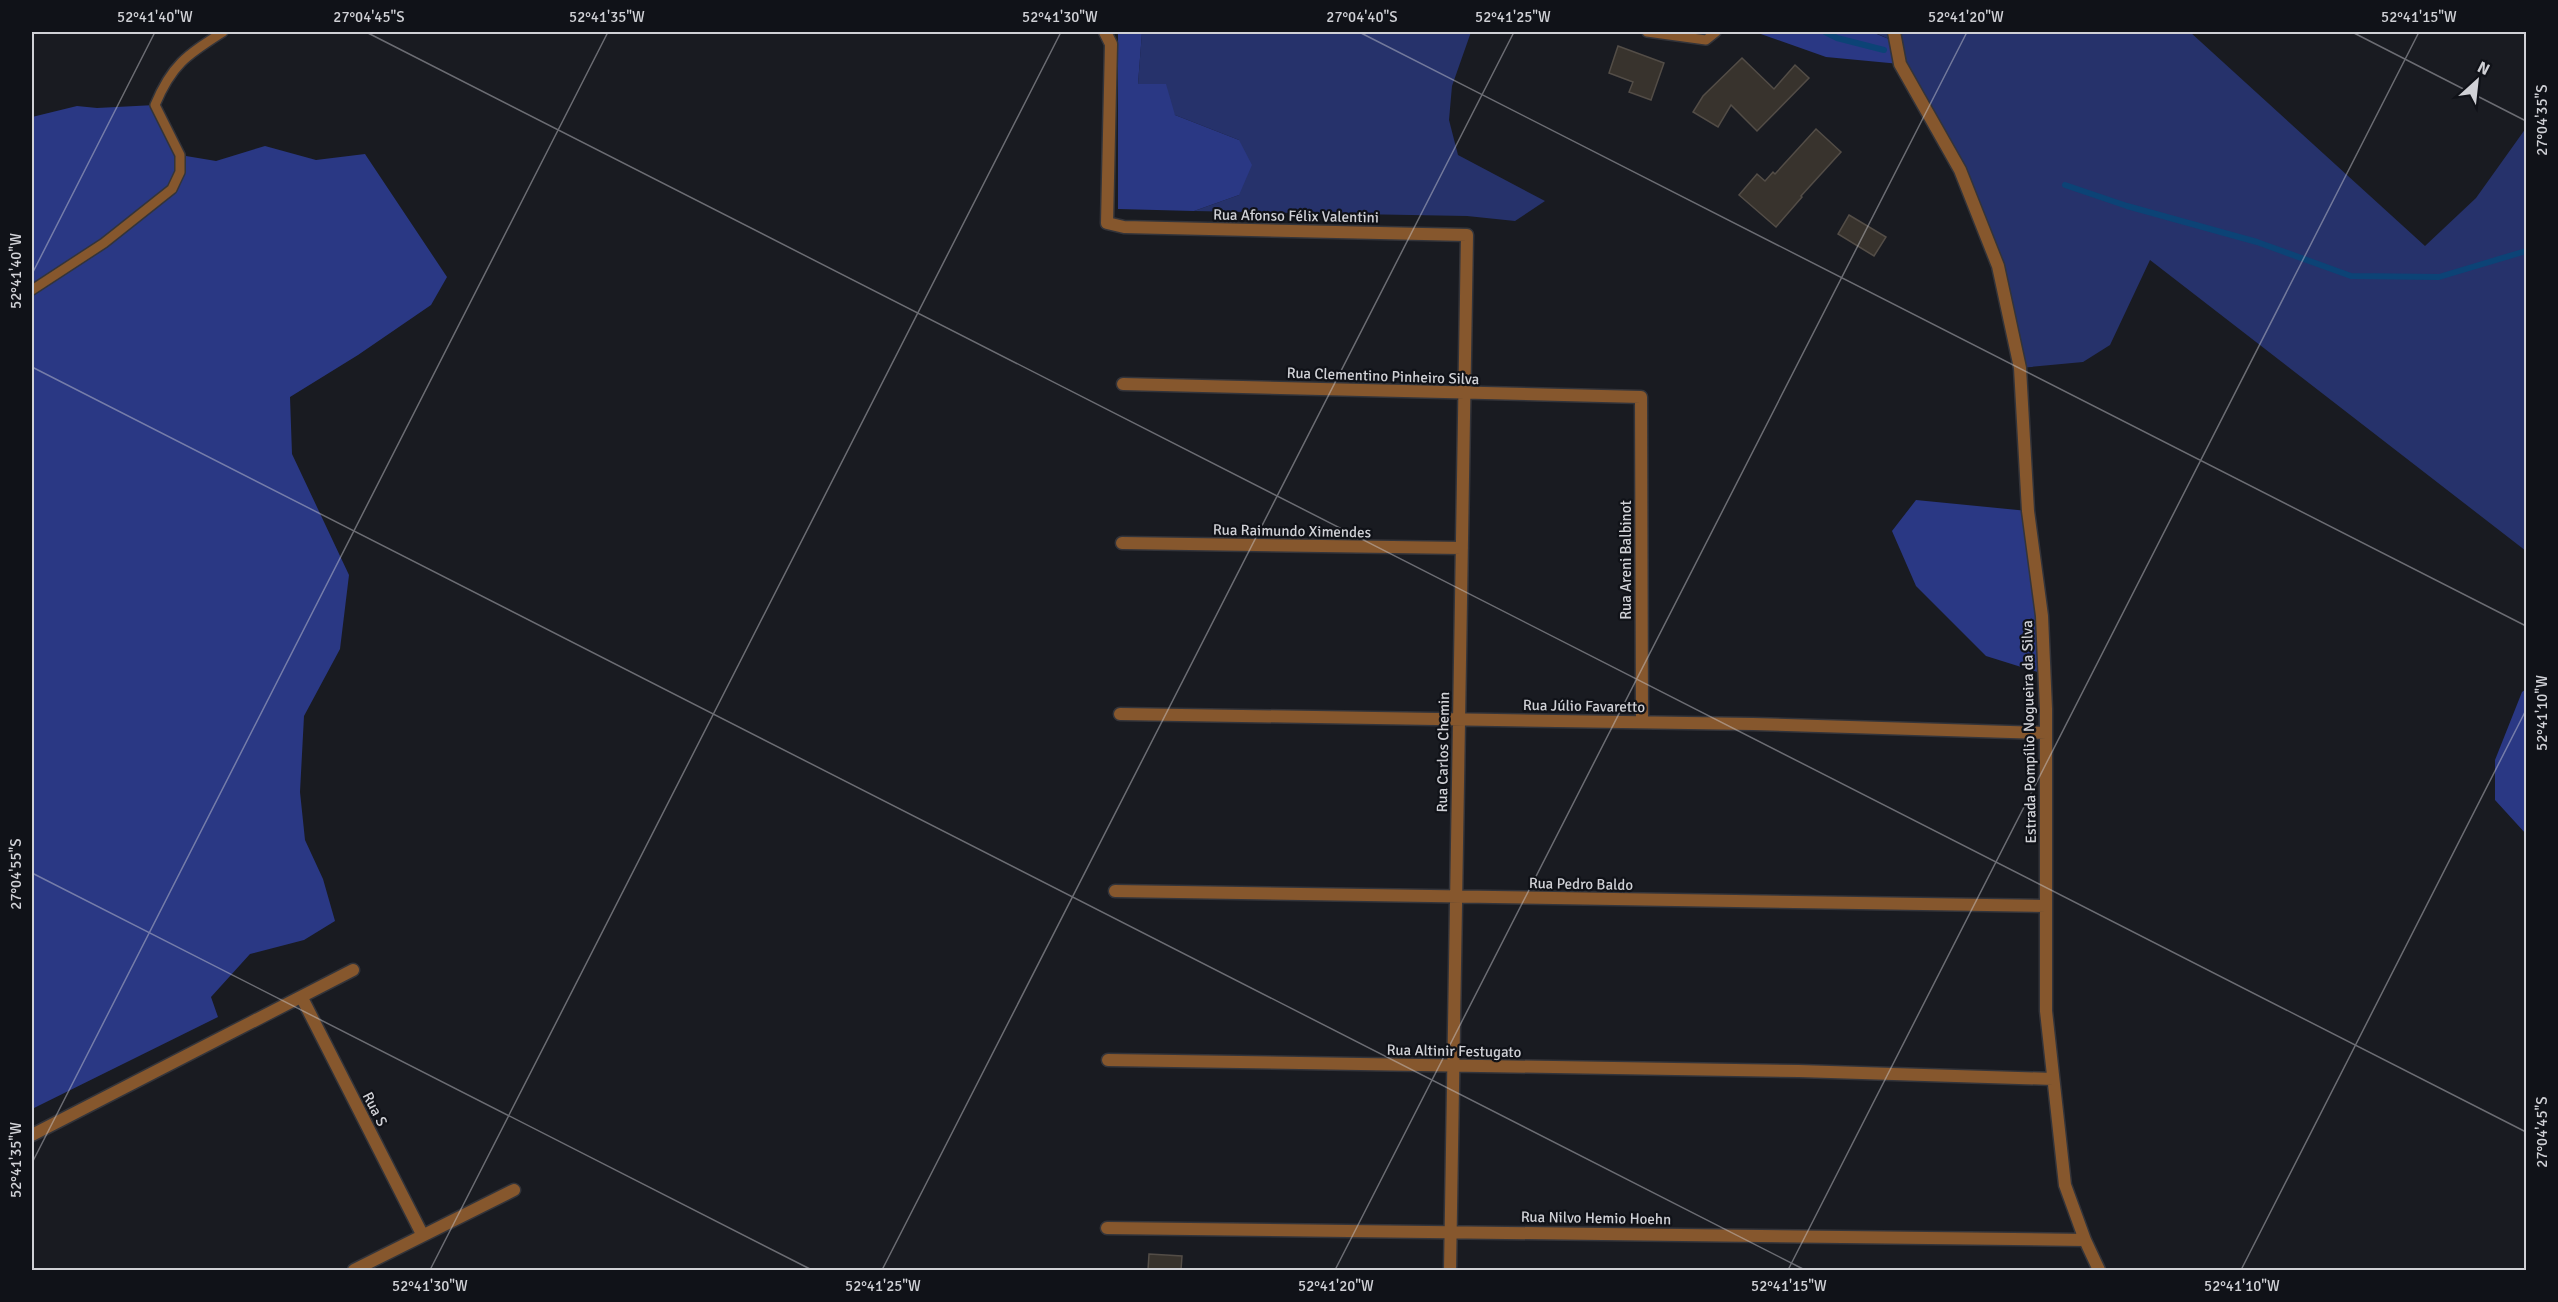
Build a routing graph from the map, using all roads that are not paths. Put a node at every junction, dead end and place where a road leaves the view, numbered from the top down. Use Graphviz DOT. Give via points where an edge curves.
graph roads {
  1 [pos="223,32"];
  2 [pos="1105,32"];
  3 [pos="1647,32"];
  4 [pos="1716,32"];
  5 [pos="1894,32"];
  6 [pos="1467,235"];
  7 [pos="32,290"];
  8 [pos="1123,384"];
  9 [pos="1464,393"];
  10 [pos="1641,398"];
  11 [pos="1122,543"];
  12 [pos="1462,548"];
  13 [pos="1120,714"];
  14 [pos="1459,720"];
  15 [pos="1642,722"];
  16 [pos="2046,733"];
  17 [pos="1115,891"];
  18 [pos="1456,897"];
  19 [pos="2046,906"];
  20 [pos="353,970"];
  21 [pos="302,998"];
  22 [pos="1108,1060"];
  23 [pos="1453,1066"];
  24 [pos="2053,1079"];
  25 [pos="32,1135"];
  26 [pos="514,1190"];
  27 [pos="1107,1228"];
  28 [pos="1450,1231"];
  29 [pos="422,1234"];
  30 [pos="2085,1240"];
  31 [pos="354,1270"];
  32 [pos="1450,1270"];
  33 [pos="2099,1270"];
  1 -- 7 [label="lane" via="184,58 165,80 155,105 180,155 180,172 172,189 104,243"];
  2 -- 6 [label="street, Rua Afonso Félix Valentini" via="1111,44 1107,223 1124,228"];
  3 -- 4 [label="lane" via="1706,40"];
  5 -- 16 [label="street, Estrada Pompílio Nogueira da Silva" via="1900,64 1960,171 1998,266 2020,368 2028,511 2042,616"];
  6 -- 9 [label="street, Rua Carlos Chemin"];
  8 -- 9 [label="street, Rua Clementino Pinheiro Silva"];
  9 -- 10 [label="street, Rua Clementino Pinheiro Silva"];
  9 -- 12 [label="street, Rua Carlos Chemin"];
  10 -- 15 [label="street, Rua Areni Balbinot"];
  11 -- 12 [label="street, Rua Raimundo Ximendes"];
  12 -- 14 [label="street, Rua Carlos Chemin"];
  13 -- 14 [label="street, Rua Júlio Favaretto"];
  14 -- 15 [label="street, Rua Júlio Favaretto"];
  14 -- 18 [label="street, Rua Carlos Chemin"];
  15 -- 16 [label="street, Rua Júlio Favaretto"];
  16 -- 19 [label="street, Estrada Pompílio Nogueira da Silva"];
  17 -- 18 [label="street, Rua Pedro Baldo"];
  18 -- 19 [label="street, Rua Pedro Baldo"];
  18 -- 23 [label="street, Rua Carlos Chemin"];
  19 -- 24 [label="street, Estrada Pompílio Nogueira da Silva" via="2046,1011"];
  20 -- 21 [label="street"];
  21 -- 25 [label="street"];
  21 -- 29 [label="street, Rua S"];
  22 -- 23 [label="street, Rua Altinir Festugato"];
  23 -- 24 [label="street, Rua Altinir Festugato"];
  23 -- 28 [label="street, Rua Carlos Chemin"];
  24 -- 30 [label="street, Estrada Pompílio Nogueira da Silva" via="2065,1185"];
  26 -- 29 [label="street"];
  27 -- 28 [label="street, Rua Nilvo Hemio Hoehn"];
  28 -- 30 [label="street, Rua Nilvo Hemio Hoehn"];
  28 -- 32 [label="street, Rua Carlos Chemin"];
  29 -- 31 [label="street"];
  30 -- 33 [label="street, Estrada Pompílio Nogueira da Silva"];
}
